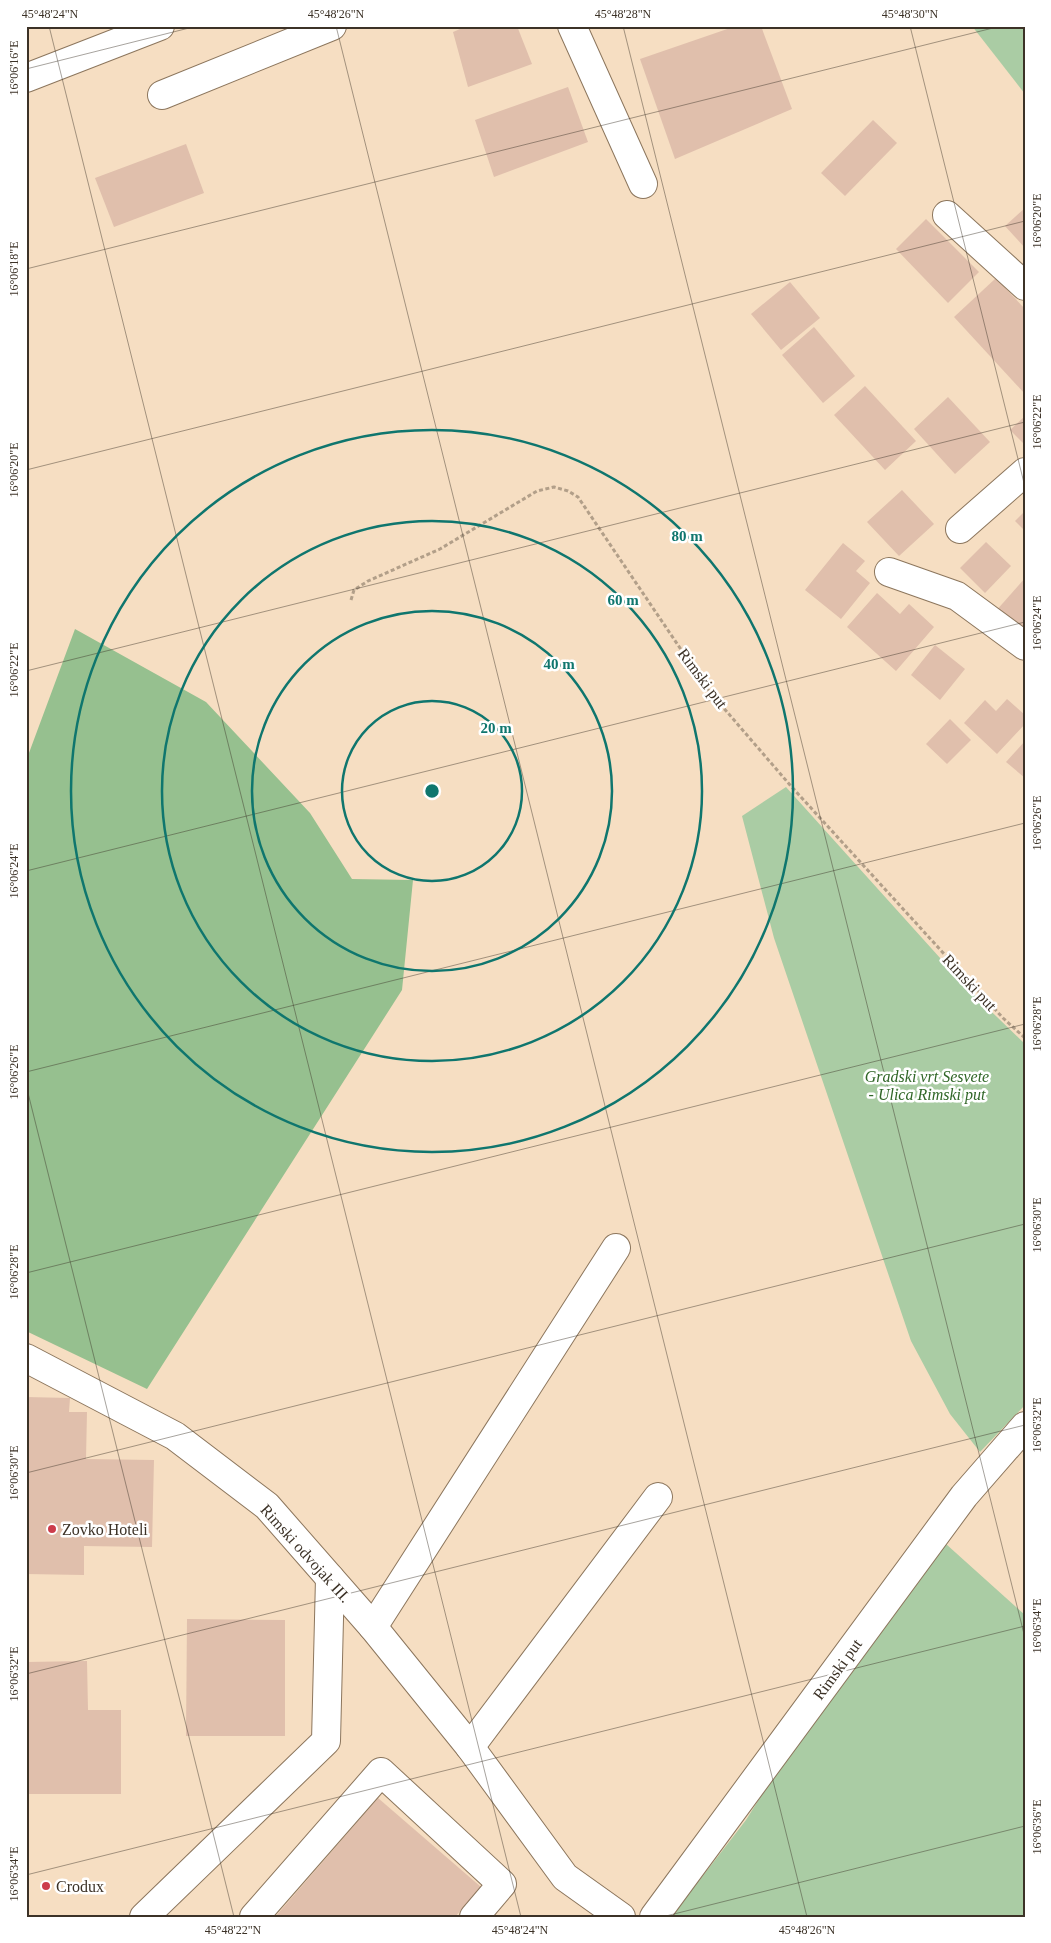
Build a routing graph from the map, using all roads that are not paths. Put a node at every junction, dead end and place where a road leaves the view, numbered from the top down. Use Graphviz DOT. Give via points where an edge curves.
graph roads {
  1 [pos="160,26"];
  2 [pos="332,26"];
  3 [pos="572,26"];
  4 [pos="29,70"];
  5 [pos="162,95"];
  6 [pos="643,184"];
  7 [pos="947,215"];
  8 [pos="1025,286"];
  9 [pos="1025,472"];
  10 [pos="960,530"];
  11 [pos="889,572"];
  12 [pos="1025,646"];
  13 [pos="616,1248"];
  14 [pos="26,1358"];
  15 [pos="1025,1426"];
  16 [pos="658,1497"];
  17 [pos="330,1578"];
  18 [pos="373,1627"];
  19 [pos="470,1747"];
  20 [pos="144,1917"];
  21 [pos="254,1917"];
  22 [pos="474,1917"];
  23 [pos="621,1917"];
  24 [pos="654,1917"];
  1 -- 4 [label="street"];
  2 -- 5 [label="street"];
  3 -- 6 [label="street"];
  7 -- 8 [label="street"];
  9 -- 10 [label="street"];
  11 -- 12 [label="street" via="957,596"];
  13 -- 18 [label="street"];
  14 -- 17 [label="street, Rimski odvojak III." via="175,1436 267,1506"];
  15 -- 24 [label="street, Rimski put" via="964,1496"];
  16 -- 19 [label="street"];
  17 -- 18 [label="street, Rimski odvojak III."];
  17 -- 20 [label="street" via="326,1741"];
  18 -- 19 [label="street, Rimski odvojak III."];
  19 -- 23 [label="street, Rimski odvojak III." via="565,1877"];
  21 -- 22 [label="street" via="382,1772 502,1884"];
}
